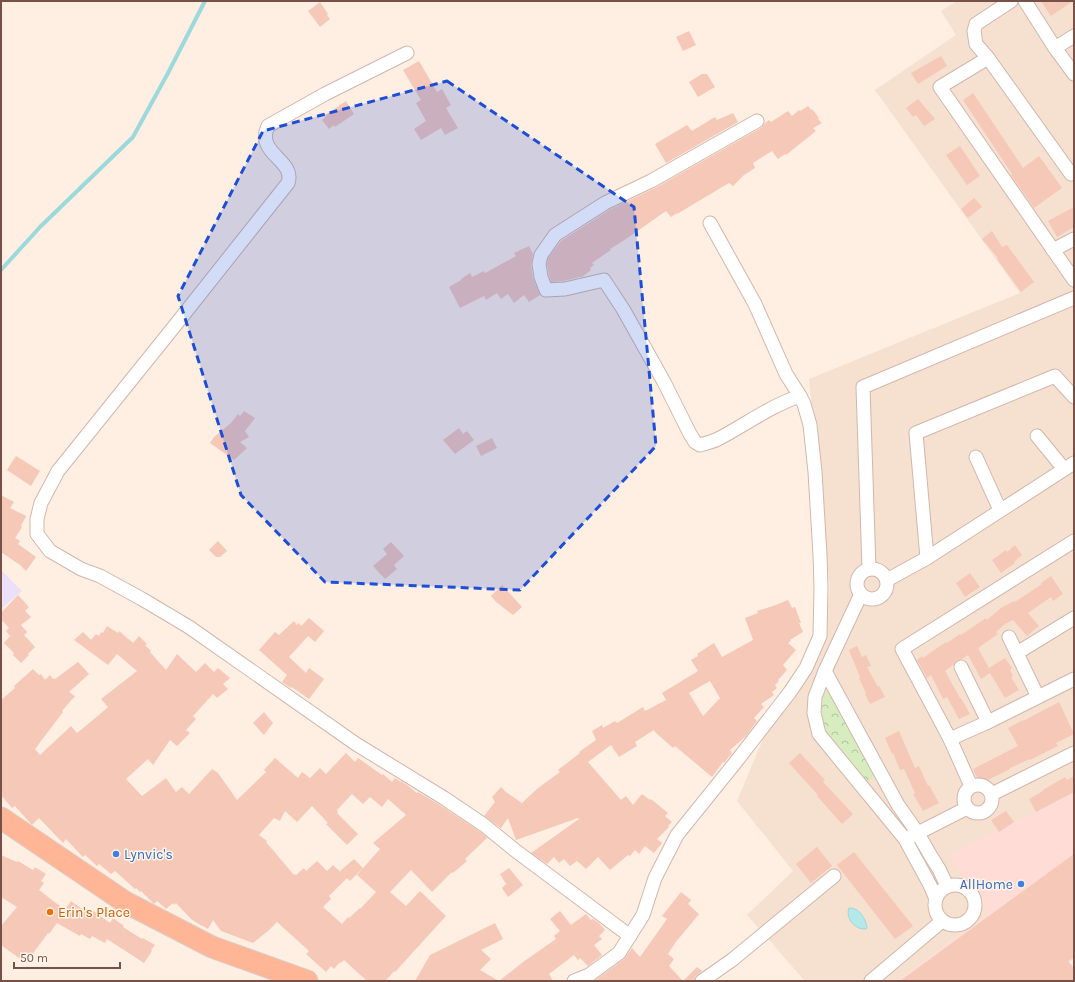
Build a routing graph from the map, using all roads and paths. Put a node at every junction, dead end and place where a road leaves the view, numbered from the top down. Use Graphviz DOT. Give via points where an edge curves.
graph roads {
  1 [pos="1011,1"];
  2 [pos="1025,1"];
  3 [pos="1074,36"];
  4 [pos="1056,48"];
  5 [pos="407,53"];
  6 [pos="988,58"];
  7 [pos="1074,74"];
  8 [pos="757,121"];
  9 [pos="1074,172"];
  10 [pos="710,223"];
  11 [pos="1074,239"];
  12 [pos="1053,250"];
  13 [pos="1074,280"];
  14 [pos="1074,298"];
  15 [pos="800,396"];
  16 [pos="1074,397"];
  17 [pos="1037,436"];
  18 [pos="976,457"];
  19 [pos="1069,466"];
  20 [pos="1000,510"];
  21 [pos="1074,541"];
  22 [pos="927,558"];
  23 [pos="869,570"];
  24 [pos="887,580"];
  25 [pos="860,594"];
  26 [pos="1074,618"];
  27 [pos="1009,638"];
  28 [pos="1017,653"];
  29 [pos="961,667"];
  30 [pos="825,671"];
  31 [pos="1074,679"];
  32 [pos="1038,697"];
  33 [pos="988,722"];
  34 [pos="950,739"];
  35 [pos="1074,752"];
  36 [pos="971,786"];
  37 [pos="992,794"];
  38 [pos="967,808"];
  39 [pos="1,818"];
  40 [pos="917,832"];
  41 [pos="906,839"];
  42 [pos="834,876"];
  43 [pos="947,886"];
  44 [pos="936,899"];
  45 [pos="942,921"];
  46 [pos="630,936"];
  47 [pos="307,981"];
  48 [pos="574,981"];
  49 [pos="702,981"];
  50 [pos="871,981"];
  1 -- 6 [label="street" via="976,24 976,44"];
  2 -- 4 [label="street"];
  3 -- 4 [label="street"];
  4 -- 7 [label="street"];
  5 -- 46 [label="street" via="268,126 265,132 266,143 288,170 288,183 58,471 41,503 37,534 50,551 81,570 100,576 189,627 356,744 484,825"];
  6 -- 9 [label="street" via="1071,174"];
  6 -- 12 [label="street" via="940,87"];
  8 -- 15 [label="street" via="652,180 605,203 554,235 541,255 539,264 546,290 565,289 604,280 664,382 694,442 700,445 716,440"];
  10 -- 15 [label="street" via="755,304 786,374"];
  11 -- 12 [label="street"];
  12 -- 13 [label="street"];
  14 -- 23 [label="street" via="863,387"];
  15 -- 46 [label="street" via="810,425 815,472 821,587 820,636 806,668 790,692 677,835 655,878 643,914"];
  16 -- 22 [label="street" via="1056,376 916,433"];
  17 -- 19 [label="street"];
  18 -- 20 [label="street"];
  19 -- 20 [label="street"];
  20 -- 22 [label="street"];
  21 -- 34 [label="street" via="902,649"];
  22 -- 24 [label="street"];
  23 -- 24 [label="street" via="877,570"];
  23 -- 25 [label="street" via="862,573 858,580"];
  24 -- 25 [label="street" via="887,589 883,596 867,599"];
  25 -- 30 [label="street"];
  26 -- 28 [label="street"];
  27 -- 28 [label="street"];
  28 -- 32 [label="street"];
  29 -- 33 [label="street"];
  30 -- 40 [label="street" via="898,805"];
  30 -- 41 [label="street" via="815,697 814,713 819,734"];
  31 -- 32 [label="street"];
  32 -- 33 [label="street"];
  33 -- 34 [label="street"];
  34 -- 36 [label="street"];
  35 -- 37 [label="street"];
  36 -- 37 [label="street" via="979,784 987,787"];
  36 -- 38 [label="street" via="964,800"];
  37 -- 38 [label="street" via="993,800 985,812 972,812"];
  38 -- 40 [label="street"];
  39 -- 47 [label="highway" via="125,902 212,947"];
  40 -- 41 [label="street"];
  40 -- 43 [label="street"];
  41 -- 44 [label="street"];
  42 -- 49 [label="street" via="732,960"];
  43 -- 44 [label="street" via="940,891"];
  43 -- 45 [label="street" via="958,884 968,888 974,897 976,907 971,917 963,924 952,925"];
  44 -- 45 [label="street" via="936,911"];
  45 -- 50 [label="street"];
  46 -- 48 [label="street" via="619,953 588,975"];
}
